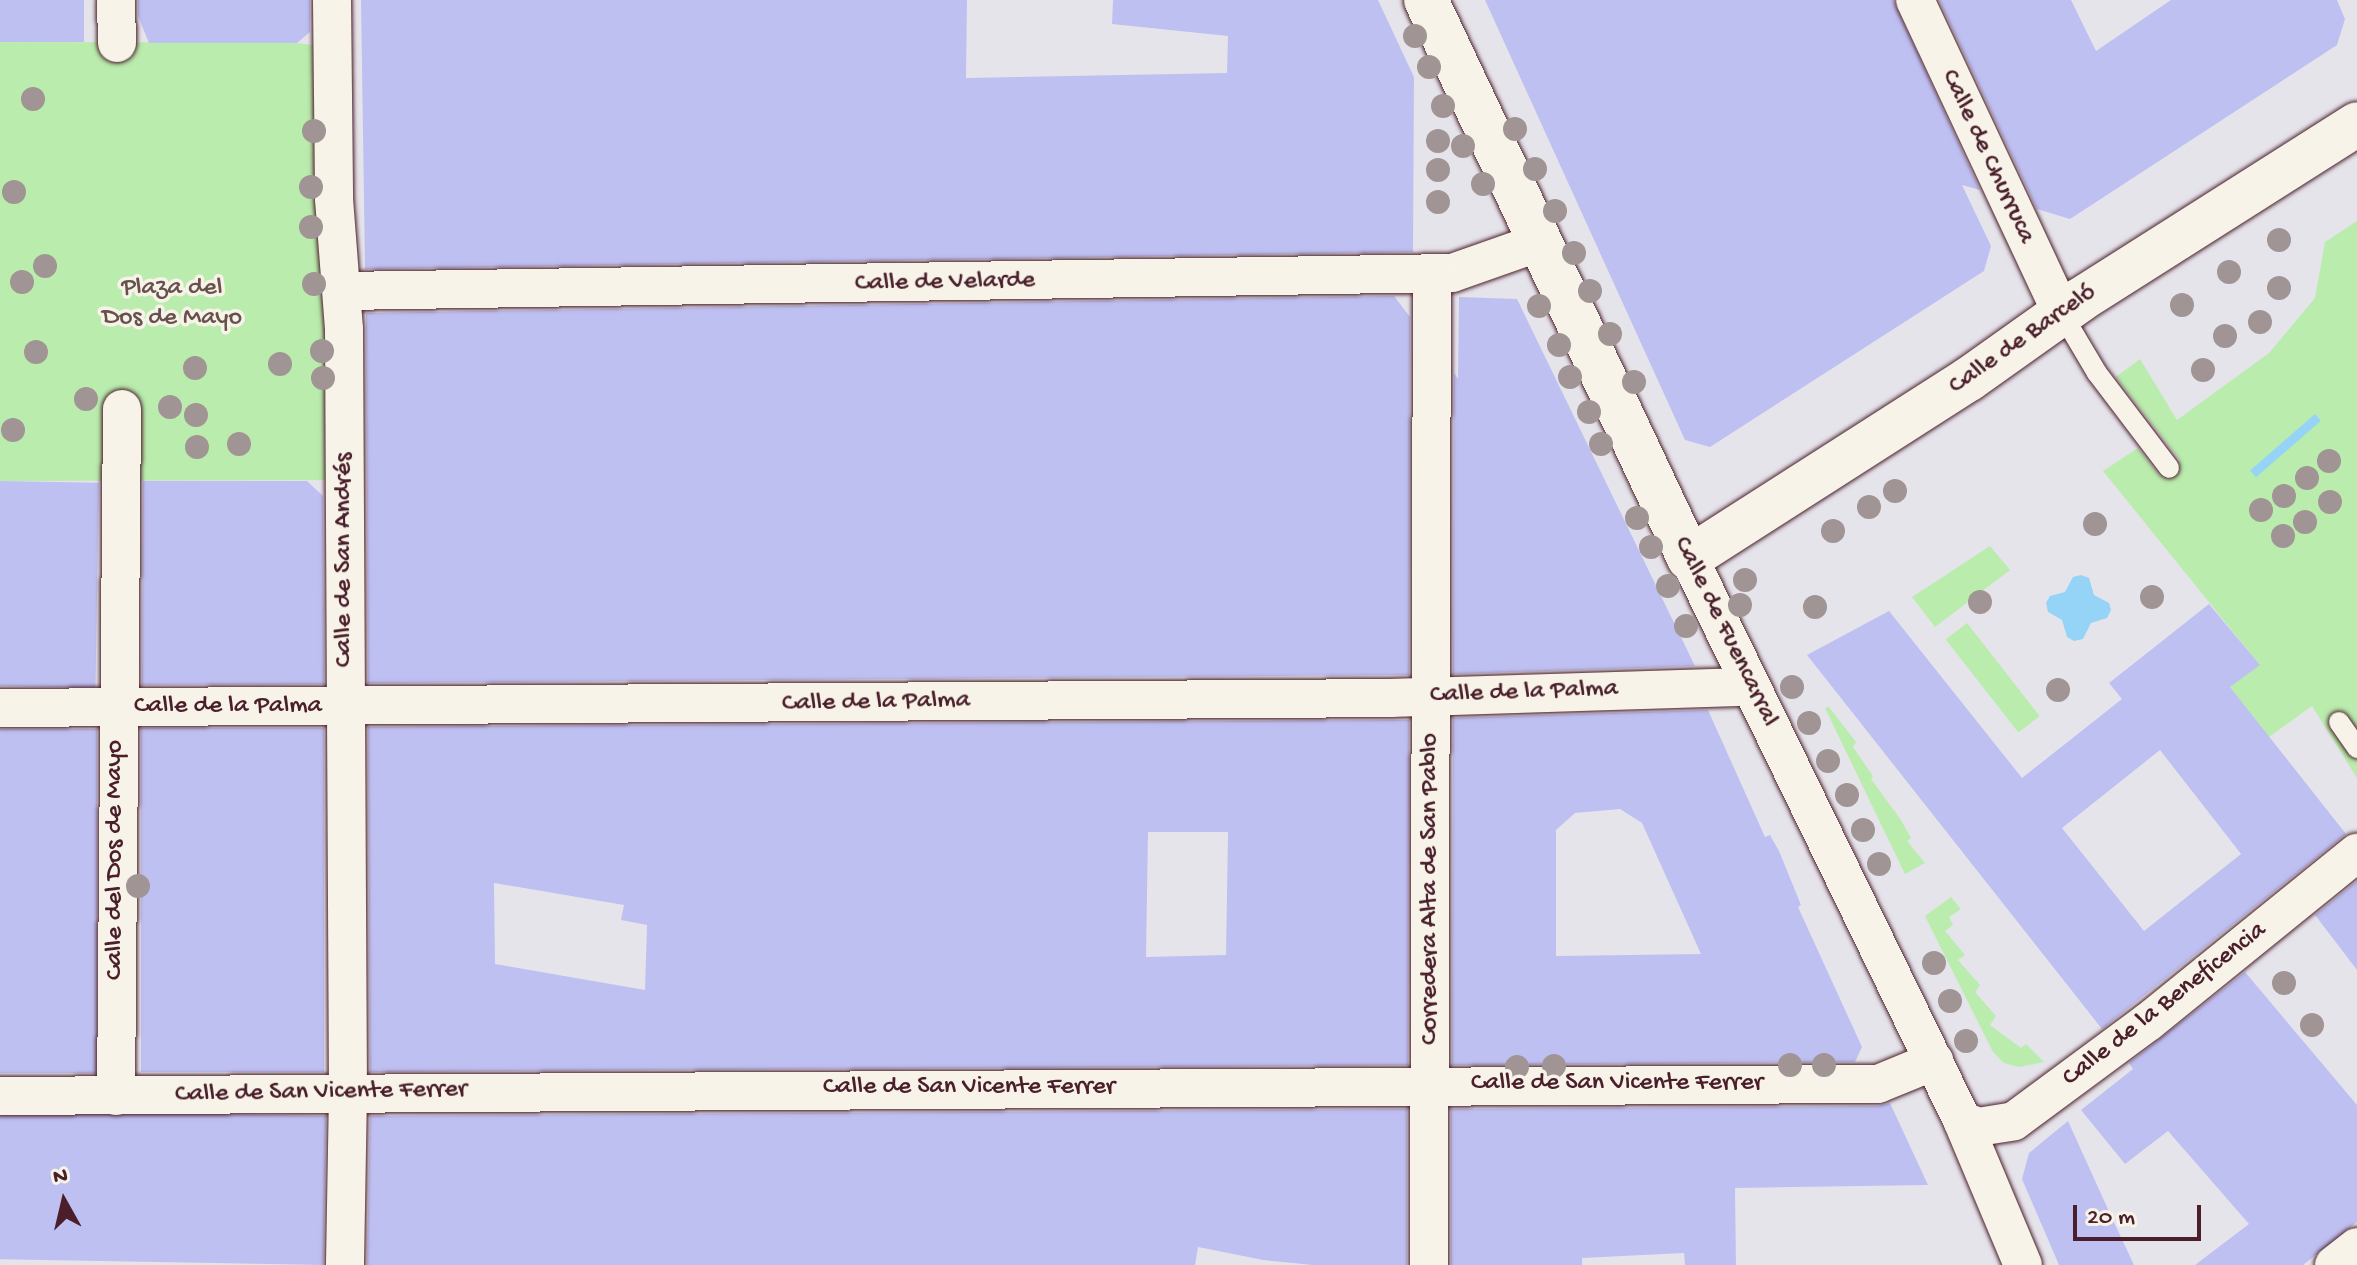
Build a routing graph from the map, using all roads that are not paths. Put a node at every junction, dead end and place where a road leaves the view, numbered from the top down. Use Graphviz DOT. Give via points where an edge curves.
graph roads {
  1 [pos="116,0"];
  2 [pos="332,0"];
  3 [pos="1426,0"];
  4 [pos="1915,0"];
  5 [pos="117,43"];
  6 [pos="2357,124"];
  7 [pos="1540,242"];
  8 [pos="1432,274"];
  9 [pos="344,291"];
  10 [pos="2062,314"];
  11 [pos="122,409"];
  12 [pos="2169,468"];
  13 [pos="1689,558"];
  14 [pos="1751,687"];
  15 [pos="1432,694"];
  16 [pos="116,707"];
  17 [pos="345,707"];
  18 [pos="0,708"];
  19 [pos="2339,722"];
  20 [pos="2357,748"];
  21 [pos="2357,853"];
  22 [pos="1934,1061"];
  23 [pos="1431,1084"];
  24 [pos="348,1092"];
  25 [pos="0,1096"];
  26 [pos="116,1096"];
  27 [pos="1962,1120"];
  28 [pos="2357,1247"];
  29 [pos="345,1265"];
  30 [pos="1429,1265"];
  31 [pos="2023,1265"];
  32 [pos="2334,1265"];
  1 -- 5 [label="street"];
  2 -- 9 [label="street, Calle de San Andrés" via="334,199"];
  3 -- 7 [label="street, Calle de Fuencarral"];
  4 -- 10 [label="street, Calle de Churruca"];
  6 -- 10 [label="street, Calle de Barceló"];
  7 -- 8 [label="street, Calle de Velarde" via="1452,273"];
  7 -- 13 [label="street, Calle de Fuencarral"];
  8 -- 9 [label="street, Calle de Velarde" via="825,297"];
  8 -- 15 [label="street, Corredera Alta de San Pablo"];
  9 -- 17 [label="street, Calle de San Andrés"];
  10 -- 12 [label="lane" via="2097,373"];
  10 -- 13 [label="street, Calle de Barceló"];
  11 -- 16 [label="street, Calle del Dos de Mayo" via="122,695"];
  13 -- 14 [label="street, Calle de Fuencarral"];
  14 -- 15 [label="street, Calle de la Palma"];
  14 -- 22 [label="street, Calle de Fuencarral"];
  15 -- 17 [label="street, Calle de la Palma"];
  15 -- 23 [label="street, Corredera Alta de San Pablo"];
  16 -- 17 [label="street, Calle de la Palma"];
  16 -- 18 [label="street, Calle de la Palma"];
  16 -- 26 [label="street, Calle del Dos de Mayo"];
  17 -- 24 [label="street, Calle de San Andrés"];
  19 -- 20 [label="lane"];
  21 -- 27 [label="street, Calle de la Beneficencia" via="2148,1022 2014,1121 1978,1127"];
  22 -- 23 [label="street, Calle de San Vicente Ferrer" via="1878,1084"];
  22 -- 27 [label="street, Calle de Fuencarral"];
  23 -- 24 [label="street, Calle de San Vicente Ferrer"];
  23 -- 30 [label="street, Corredera Alta de San Pablo"];
  24 -- 26 [label="street, Calle de San Vicente Ferrer"];
  24 -- 29 [label="street, Calle de San Andrés"];
  25 -- 26 [label="street, Calle de San Vicente Ferrer"];
  27 -- 31 [label="street, Calle de Fuencarral"];
  28 -- 32 [label="street"];
}
